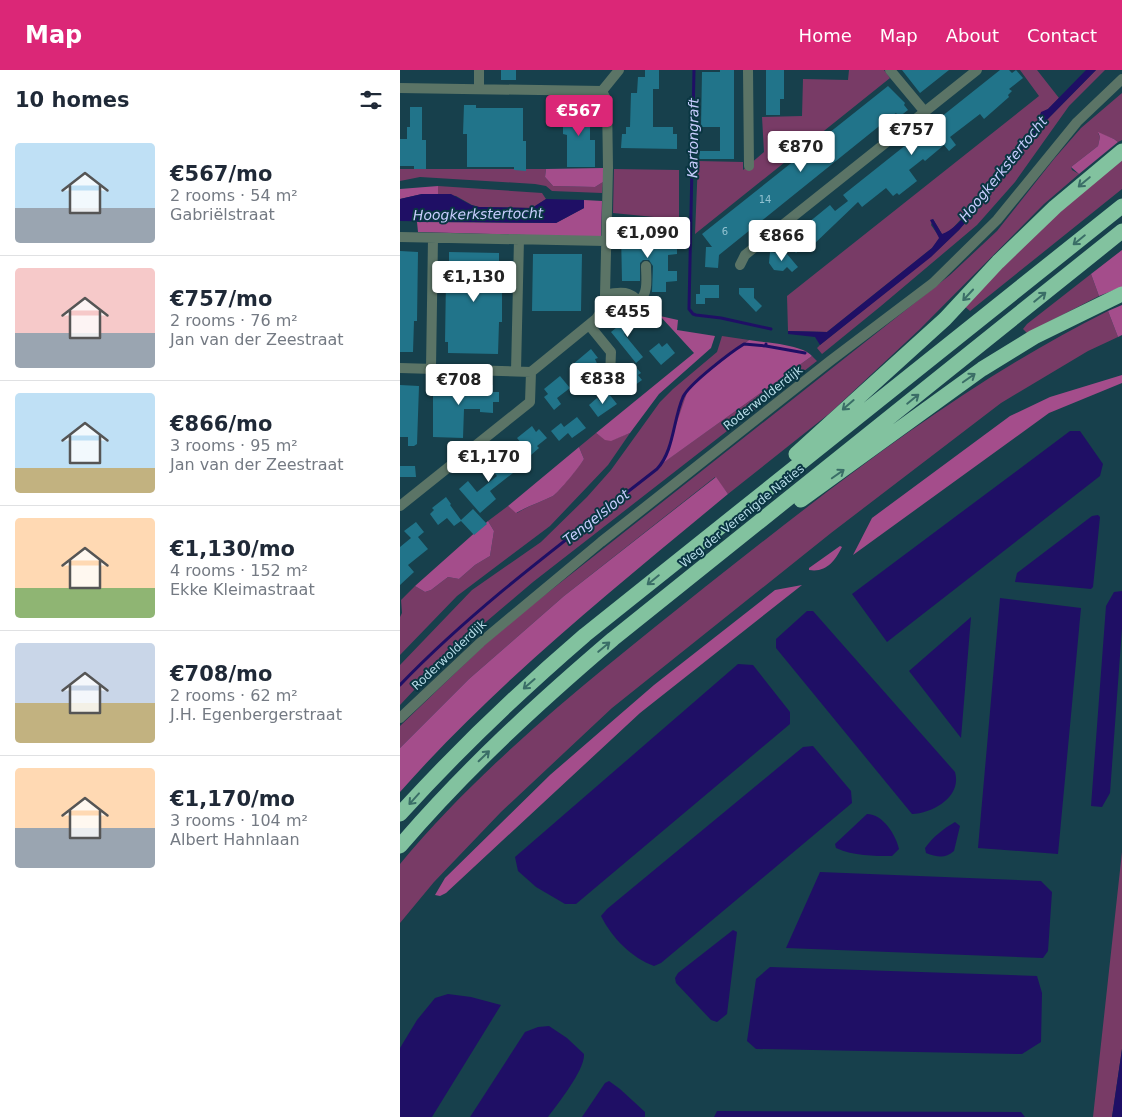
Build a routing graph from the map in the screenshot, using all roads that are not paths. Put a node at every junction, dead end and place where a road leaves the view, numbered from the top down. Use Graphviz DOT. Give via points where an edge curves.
graph roads {
  1 [pos="479,70"];
  2 [pos="619,70"];
  3 [pos="748,70"];
  4 [pos="890,70"];
  5 [pos="977,70"];
  6 [pos="1122,79"];
  7 [pos="400,88"];
  8 [pos="479,89"];
  9 [pos="602,91"];
  10 [pos="925,112"];
  11 [pos="1122,152"];
  12 [pos="749,166"];
  13 [pos="1122,206"];
  14 [pos="1122,231"];
  15 [pos="400,236"];
  16 [pos="433,238"];
  17 [pos="519,239"];
  18 [pos="605,241"];
  19 [pos="740,265"];
  20 [pos="646,266"];
  21 [pos="1122,294"];
  22 [pos="605,295"];
  23 [pos="638,300"];
  24 [pos="646,310"];
  25 [pos="589,325"];
  26 [pos="400,368"];
  27 [pos="431,368"];
  28 [pos="516,371"];
  29 [pos="531,372"];
  30 [pos="610,376"];
  31 [pos="400,506"];
  32 [pos="718,527"];
  33 [pos="697,572"];
  34 [pos="400,718"];
  35 [pos="400,814"];
  36 [pos="400,846"];
  1 -- 8 [label="street"];
  2 -- 9 [label="street"];
  3 -- 12 [label="street"];
  4 -- 10 [label="street"];
  5 -- 10 [label="street"];
  6 -- 34 [label="street, Roderwolderdijk" via="1077,122 992,226 934,282 601,542 481,642"];
  7 -- 8 [label="street"];
  8 -- 9 [label="street"];
  9 -- 18 [label="street" via="606,101 608,168"];
  10 -- 19 [label="street" via="745,255"];
  11 -- 32 [label="highway, one-way" via="1055,207 945,319"];
  13 -- 32 [label="highway, Weg der Verenigde Naties, one-way"];
  33 -- 14 [label="highway, Weg der Verenigde Naties, one-way"];
  15 -- 16 [label="street"];
  16 -- 17 [label="street"];
  16 -- 27 [label="street"];
  17 -- 18 [label="street"];
  17 -- 28 [label="street"];
  18 -- 22 [label="street"];
  20 -- 23 [label="street" via="645,292"];
  33 -- 21 [label="highway, one-way" via="852,465 982,369 1042,333"];
  22 -- 23 [label="street" via="630,292"];
  22 -- 25 [label="street" via="601,314"];
  23 -- 24 [label="street"];
  25 -- 29 [label="street"];
  25 -- 30 [label="street" via="611,352"];
  26 -- 27 [label="street"];
  27 -- 28 [label="street"];
  28 -- 29 [label="street"];
  29 -- 31 [label="street" via="530,402"];
  32 -- 35 [label="highway, Weg der Verenigde Naties, one-way" via="515,696"];
  36 -- 33 [label="highway, Weg der Verenigde Naties, one-way" via="455,785 524,717"];
}
